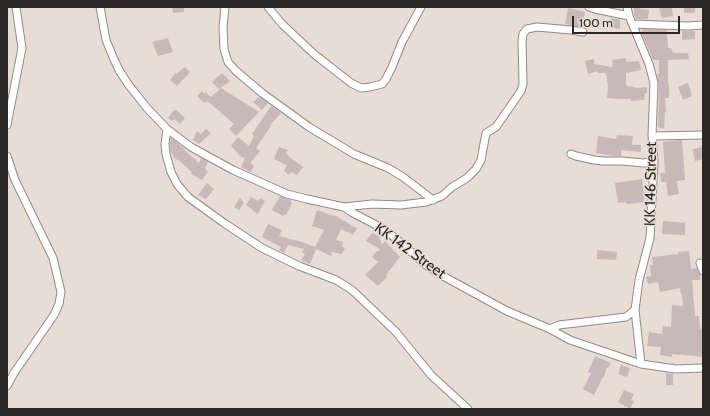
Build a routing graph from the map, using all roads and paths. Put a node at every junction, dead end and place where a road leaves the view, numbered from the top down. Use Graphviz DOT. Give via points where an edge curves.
graph roads {
  1 [pos="16,7"];
  2 [pos="100,7"];
  3 [pos="225,7"];
  4 [pos="268,7"];
  5 [pos="421,7"];
  6 [pos="589,7"];
  7 [pos="627,7"];
  8 [pos="629,16"];
  9 [pos="633,24"];
  10 [pos="703,25"];
  11 [pos="583,32"];
  12 [pos="7,125"];
  13 [pos="167,129"];
  14 [pos="652,136"];
  15 [pos="703,136"];
  16 [pos="572,154"];
  17 [pos="7,156"];
  18 [pos="654,161"];
  19 [pos="433,200"];
  20 [pos="344,206"];
  21 [pos="700,263"];
  22 [pos="703,271"];
  23 [pos="635,310"];
  24 [pos="550,329"];
  25 [pos="641,364"];
  26 [pos="703,368"];
  27 [pos="7,386"];
  28 [pos="468,409"];
  1 -- 12 [label="street" via="22,48"];
  2 -- 13 [label="street, KK 142 Street" via="106,40 119,70 147,108"];
  3 -- 19 [label="street" via="224,49 228,62 236,71 262,94 309,127 354,154 388,168"];
  4 -- 5 [label="street" via="314,54 361,88 382,84 386,79"];
  6 -- 8 [label="street"];
  7 -- 8 [label="street, KK 146 Street"];
  8 -- 9 [label="street, KK 146 Street"];
  9 -- 10 [label="street"];
  9 -- 14 [label="street, KK 146 Street" via="654,83"];
  11 -- 19 [label="street" via="537,27 527,29 522,41 521,92 496,127 486,133 481,160 476,170"];
  13 -- 20 [label="street, KK 142 Street" via="191,147 277,190"];
  13 -- 28 [label="street" via="165,144 171,172 188,197 262,248 336,280 352,290 396,332 431,375"];
  14 -- 15 [label="street"];
  14 -- 18 [label="street, KK 146 Street"];
  16 -- 18 [label="street" via="603,161"];
  17 -- 27 [label="street" via="15,180 53,258 61,292 60,304 54,315"];
  18 -- 23 [label="street, KK 146 Street" via="650,238 639,280"];
  19 -- 20 [label="street" via="401,205"];
  20 -- 24 [label="street, KK 142 Street" via="380,227 443,276 507,311"];
  21 -- 22 [label="street"];
  23 -- 24 [label="street" via="626,317 559,325"];
  23 -- 25 [label="street, KK 146 Street"];
  24 -- 25 [label="street, KK 142 Street" via="570,340"];
  25 -- 26 [label="street, KK 142 Street" via="676,369"];
}
